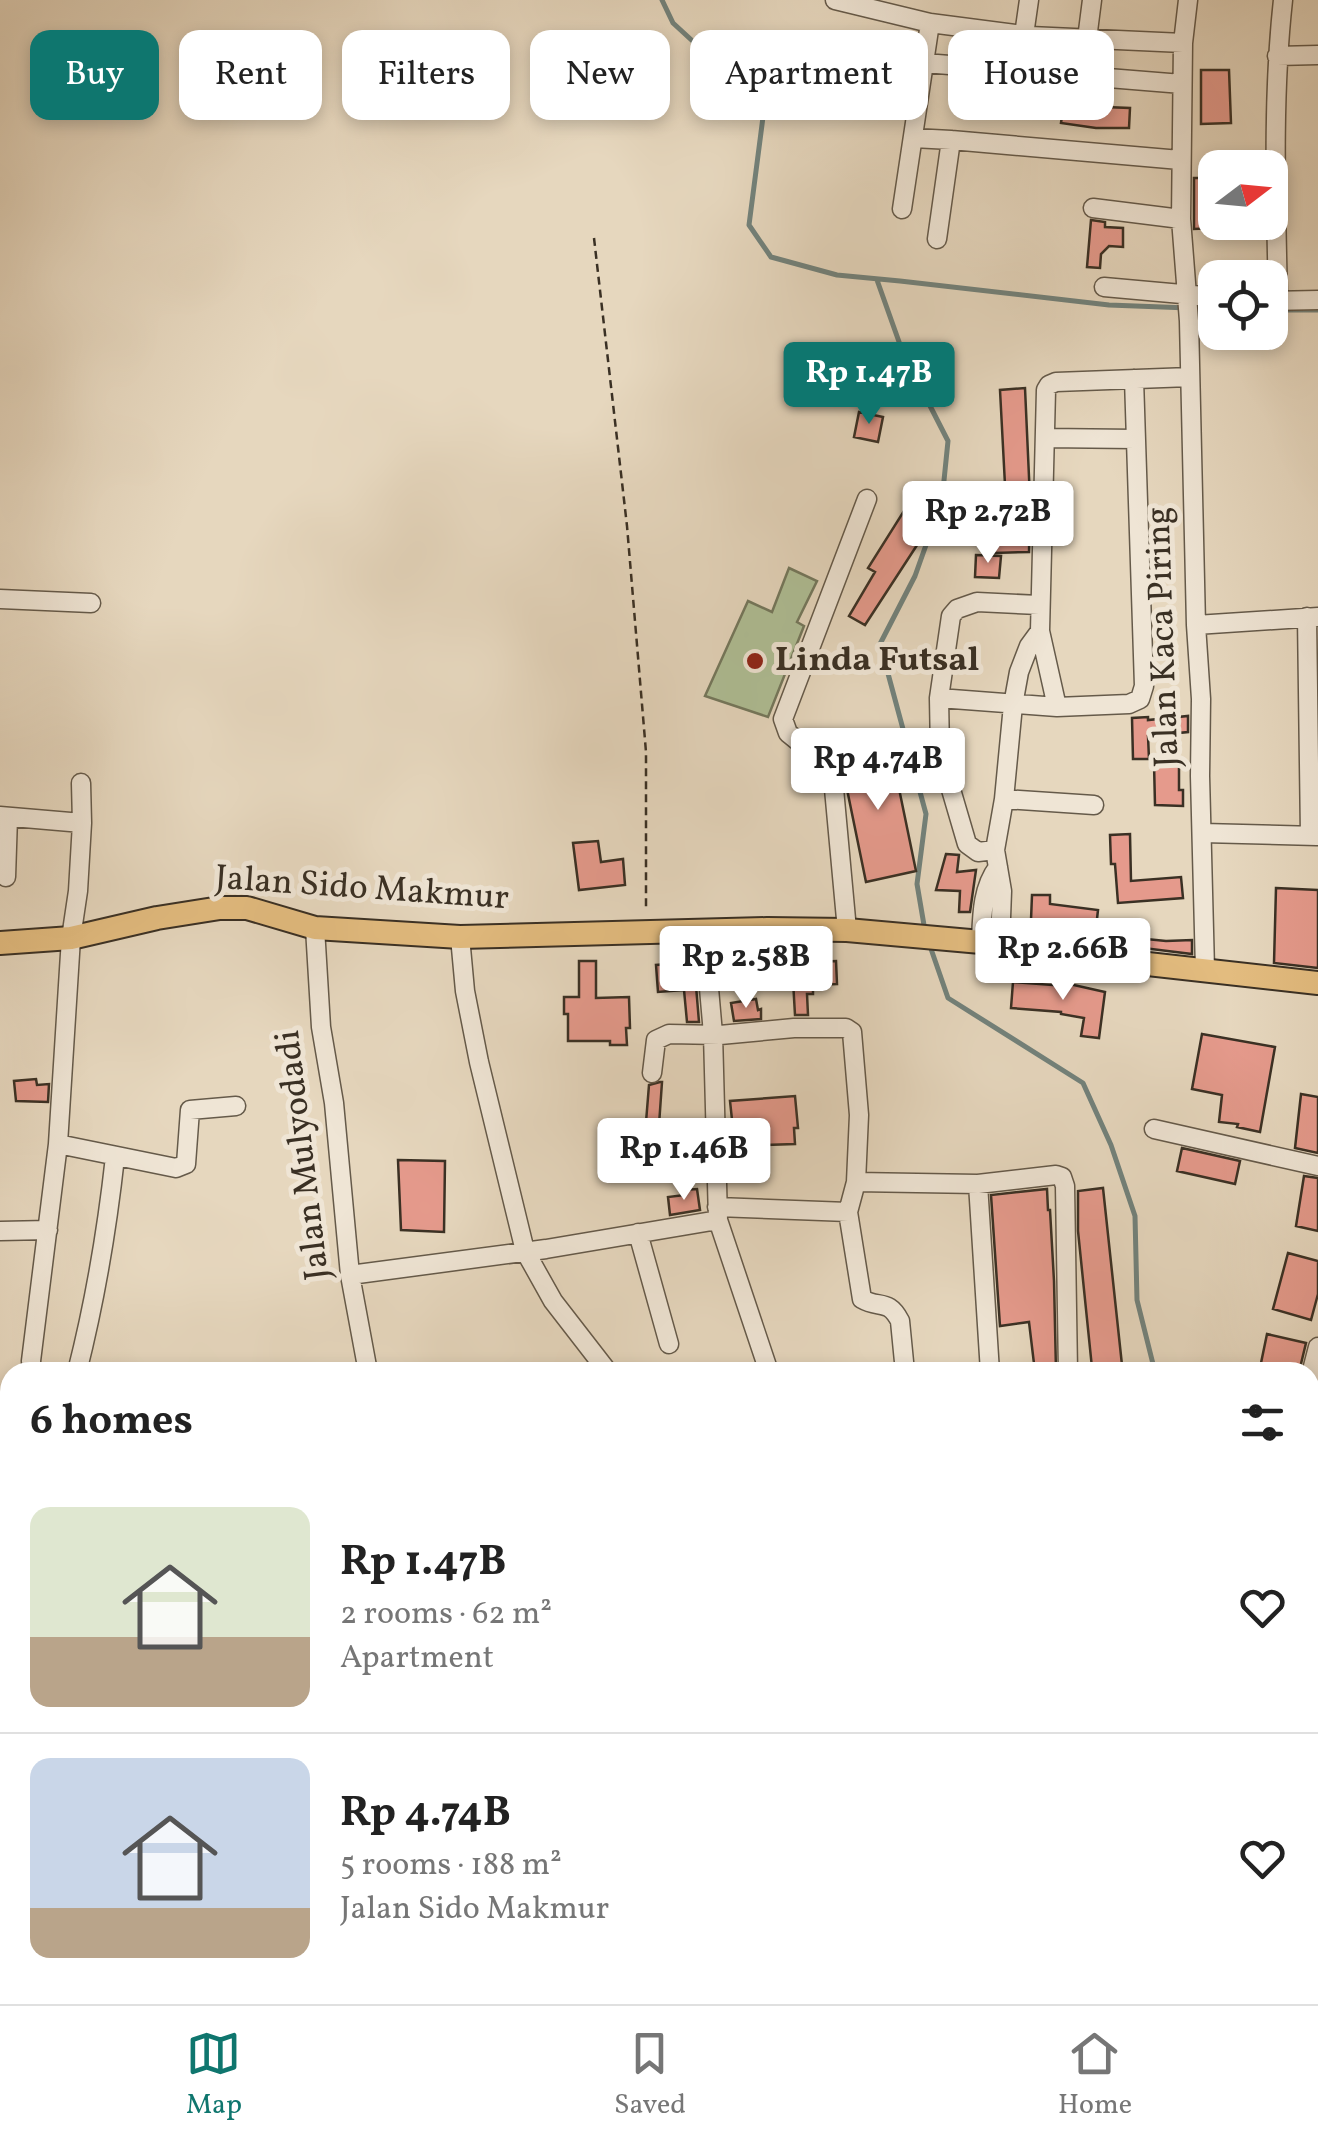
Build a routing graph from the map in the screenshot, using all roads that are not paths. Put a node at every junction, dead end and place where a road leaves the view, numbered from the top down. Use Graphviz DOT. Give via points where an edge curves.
graph roads {
  1 [pos="835,0"];
  2 [pos="1029,0"];
  3 [pos="1092,0"];
  4 [pos="1188,0"];
  5 [pos="1283,0"];
  6 [pos="930,23"];
  7 [pos="985,30"];
  8 [pos="1025,30"];
  9 [pos="1088,30"];
  10 [pos="928,36"];
  11 [pos="1114,40"];
  12 [pos="1183,43"];
  13 [pos="1277,56"];
  14 [pos="1318,56"];
  15 [pos="928,63"];
  16 [pos="1182,84"];
  17 [pos="916,120"];
  18 [pos="914,138"];
  19 [pos="951,140"];
  20 [pos="1180,160"];
  21 [pos="1093,208"];
  22 [pos="902,209"];
  23 [pos="1181,219"];
  24 [pos="937,239"];
  25 [pos="1274,260"];
  26 [pos="1104,287"];
  27 [pos="1318,300"];
  28 [pos="1288,301"];
  29 [pos="1198,303"];
  30 [pos="1187,306"];
  31 [pos="1190,376"];
  32 [pos="1134,379"];
  33 [pos="1046,438"];
  34 [pos="1135,438"];
  35 [pos="867,499"];
  36 [pos="0,599"];
  37 [pos="91,603"];
  38 [pos="1039,605"];
  39 [pos="1313,617"];
  40 [pos="1196,625"];
  41 [pos="1040,631"];
  42 [pos="939,698"];
  43 [pos="1013,705"];
  44 [pos="1057,707"];
  45 [pos="81,784"];
  46 [pos="1004,799"];
  47 [pos="1094,806"];
  48 [pos="4,817"];
  49 [pos="82,822"];
  50 [pos="1203,833"];
  51 [pos="1314,836"];
  52 [pos="997,859"];
  53 [pos="6,877"];
  54 [pos="315,928"];
  55 [pos="704,930"];
  56 [pos="847,930"];
  57 [pos="460,936"];
  58 [pos="71,938"];
  59 [pos="0,943"];
  60 [pos="991,943"];
  61 [pos="1206,970"];
  62 [pos="1318,983"];
  63 [pos="713,1034"];
  64 [pos="652,1073"];
  65 [pos="236,1106"];
  66 [pos="1154,1129"];
  67 [pos="58,1144"];
  68 [pos="116,1157"];
  69 [pos="1318,1166"];
  70 [pos="856,1182"];
  71 [pos="978,1184"];
  72 [pos="848,1212"];
  73 [pos="718,1213"];
  74 [pos="48,1230"];
  75 [pos="0,1231"];
  76 [pos="638,1233"];
  77 [pos="532,1251"];
  78 [pos="350,1275"];
  79 [pos="669,1344"];
  80 [pos="32,1362"];
  81 [pos="80,1362"];
  82 [pos="366,1362"];
  83 [pos="600,1362"];
  84 [pos="766,1362"];
  85 [pos="904,1362"];
  86 [pos="989,1362"];
  87 [pos="1068,1362"];
  1 -- 6 [label="street"];
  2 -- 8 [label="street"];
  3 -- 9 [label="street"];
  4 -- 12 [label="street, Jalan Kaca Piring"];
  5 -- 13 [label="street"];
  6 -- 7 [label="street"];
  6 -- 10 [label="street"];
  11 -- 12 [label="street"];
  12 -- 16 [label="street, Jalan Kaca Piring"];
  13 -- 14 [label="street"];
  13 -- 25 [label="street"];
  15 -- 16 [label="street"];
  16 -- 20 [label="street, Jalan Kaca Piring"];
  17 -- 18 [label="street"];
  18 -- 19 [label="street"];
  18 -- 22 [label="street"];
  19 -- 20 [label="street"];
  19 -- 24 [label="street"];
  20 -- 23 [label="street, Jalan Kaca Piring"];
  21 -- 23 [label="street"];
  23 -- 30 [label="street, Jalan Kaca Piring"];
  26 -- 30 [label="street"];
  27 -- 28 [label="street"];
  29 -- 30 [label="street"];
  30 -- 31 [label="street, Jalan Kaca Piring"];
  31 -- 32 [label="street"];
  31 -- 40 [label="street, Jalan Kaca Piring"];
  32 -- 33 [label="street" via="1049,385"];
  32 -- 34 [label="street"];
  33 -- 34 [label="street"];
  33 -- 38 [label="street"];
  34 -- 44 [label="street" via="1142,694 1129,704"];
  35 -- 56 [label="street" via="782,718 788,733 833,778"];
  36 -- 37 [label="street"];
  38 -- 41 [label="street"];
  38 -- 42 [label="street" via="977,602 957,609"];
  39 -- 40 [label="street"];
  39 -- 51 [label="street"];
  40 -- 50 [label="street, Jalan Kaca Piring"];
  41 -- 43 [label="street" via="1019,672"];
  41 -- 44 [label="street"];
  42 -- 43 [label="street"];
  42 -- 52 [label="street" via="940,752 967,844"];
  43 -- 44 [label="street"];
  43 -- 46 [label="street"];
  45 -- 49 [label="street"];
  46 -- 47 [label="street"];
  46 -- 52 [label="street"];
  48 -- 49 [label="street"];
  48 -- 53 [label="street"];
  49 -- 58 [label="street"];
  50 -- 51 [label="street"];
  50 -- 61 [label="street, Jalan Kaca Piring"];
  52 -- 60 [label="street" via="1002,891"];
  54 -- 57 [label="main road, Jalan Sido Makmur"];
  54 -- 58 [label="main road, Jalan Sido Makmur" via="248,908 220,908"];
  54 -- 78 [label="street, Jalan Mulyodadi"];
  55 -- 56 [label="main road, Jalan Sido Makmur"];
  55 -- 57 [label="main road, Jalan Sido Makmur"];
  55 -- 63 [label="street"];
  56 -- 60 [label="main road, Jalan Sido Makmur"];
  57 -- 77 [label="street" via="479,1062"];
  58 -- 59 [label="main road, Jalan Sido Makmur"];
  58 -- 67 [label="street"];
  60 -- 61 [label="main road, Jalan Sido Makmur"];
  61 -- 62 [label="main road, Jalan Sido Makmur"];
  63 -- 64 [label="street" via="662,1036"];
  63 -- 70 [label="street" via="852,1032"];
  63 -- 73 [label="street"];
  65 -- 68 [label="street" via="190,1110 182,1167"];
  66 -- 69 [label="street"];
  67 -- 68 [label="street"];
  67 -- 74 [label="street"];
  68 -- 81 [label="street"];
  70 -- 71 [label="street"];
  70 -- 72 [label="street"];
  71 -- 86 [label="street"];
  71 -- 87 [label="street" via="1062,1177"];
  72 -- 73 [label="street"];
  72 -- 85 [label="street" via="862,1299 896,1314"];
  73 -- 76 [label="street"];
  73 -- 84 [label="street"];
  74 -- 75 [label="street"];
  74 -- 80 [label="street"];
  76 -- 77 [label="street"];
  76 -- 79 [label="street"];
  77 -- 78 [label="street"];
  77 -- 83 [label="street" via="553,1301"];
  78 -- 82 [label="street, Jalan Mulyodadi"];
}
